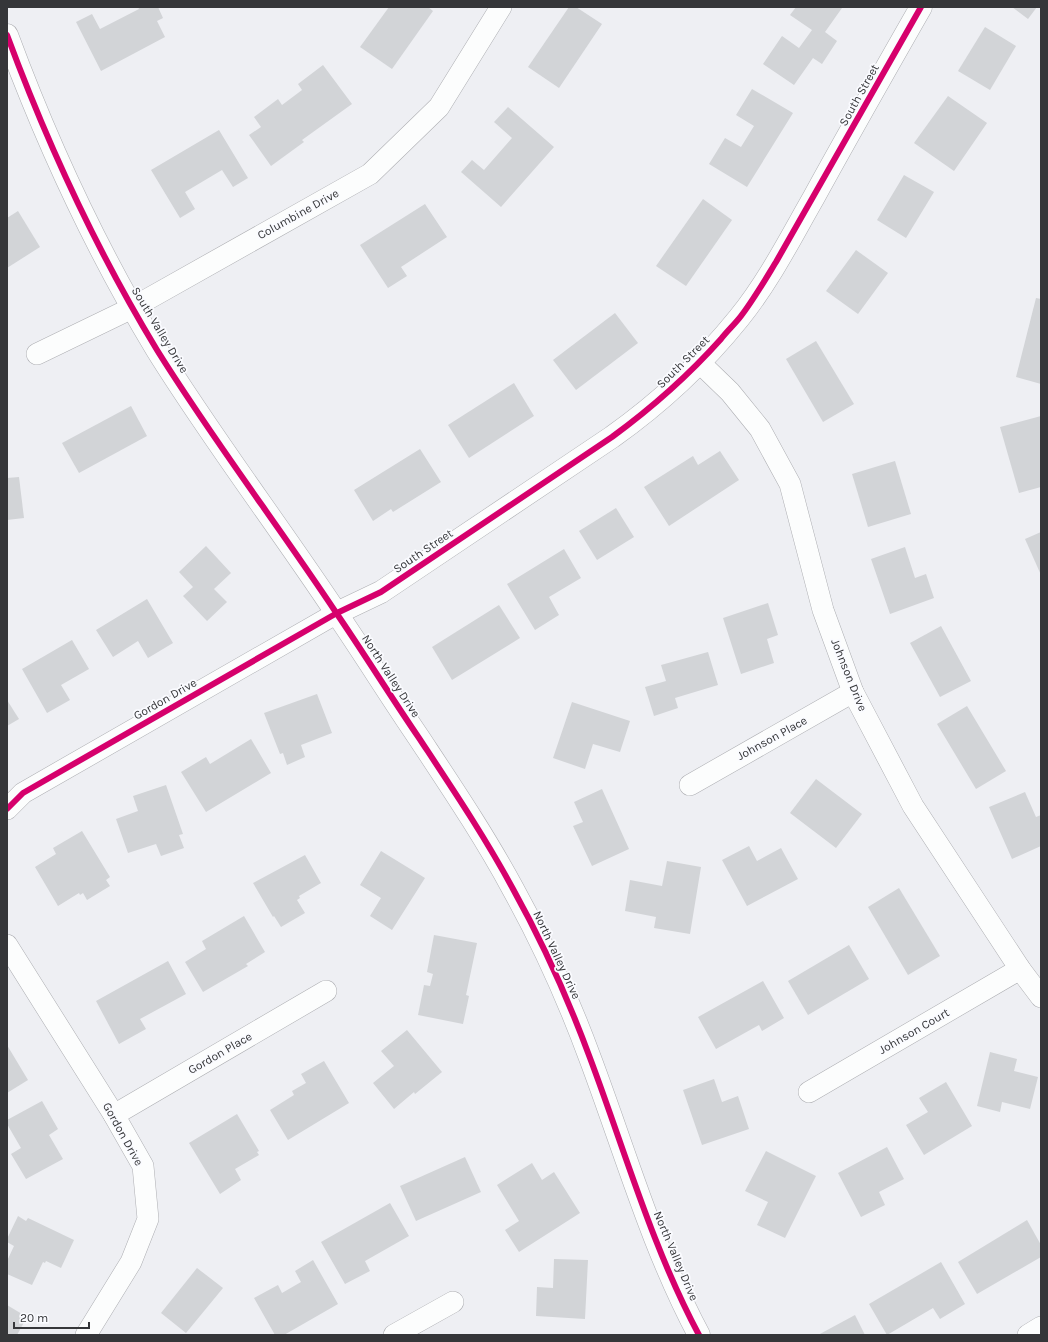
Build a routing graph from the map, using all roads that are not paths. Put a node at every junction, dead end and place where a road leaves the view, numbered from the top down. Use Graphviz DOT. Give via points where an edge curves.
graph roads {
  1 [pos="501,7"];
  2 [pos="921,7"];
  3 [pos="7,34"];
  4 [pos="132,308"];
  5 [pos="37,354"];
  6 [pos="700,363"];
  7 [pos="337,613"];
  8 [pos="853,692"];
  9 [pos="690,785"];
  10 [pos="7,809"];
  11 [pos="7,945"];
  12 [pos="1020,969"];
  13 [pos="326,991"];
  14 [pos="1041,996"];
  15 [pos="808,1092"];
  16 [pos="114,1115"];
  17 [pos="453,1302"];
  18 [pos="1041,1327"];
  19 [pos="86,1335"];
  20 [pos="394,1335"];
  21 [pos="699,1335"];
  22 [pos="1028,1335"];
  1 -- 4 [label="street, Columbine Drive" via="438,107 370,174"];
  2 -- 6 [label="street, South Street" via="776,262 740,317"];
  3 -- 4 [label="street, South Valley Drive" via="40,120"];
  4 -- 5 [label="street, Columbine Drive"];
  4 -- 7 [label="street, South Valley Drive" via="189,401"];
  6 -- 7 [label="street, South Street" via="663,398 612,437 381,592"];
  6 -- 8 [label="street, Johnson Drive" via="730,392 760,429 790,484 823,610"];
  7 -- 10 [label="street, Gordon Drive" via="23,793"];
  7 -- 21 [label="street, North Valley Drive" via="471,817 540,942 590,1057 656,1240"];
  8 -- 9 [label="street, Johnson Place"];
  8 -- 12 [label="street, Johnson Drive" via="913,806"];
  11 -- 16 [label="street, Gordon Drive"];
  12 -- 14 [label="street, Johnson Drive"];
  12 -- 15 [label="street, Johnson Court"];
  13 -- 16 [label="street, Gordon Place"];
  16 -- 19 [label="street, Gordon Drive" via="143,1166 148,1219 131,1262"];
  17 -- 20 [label="street"];
  18 -- 22 [label="street"];
}
